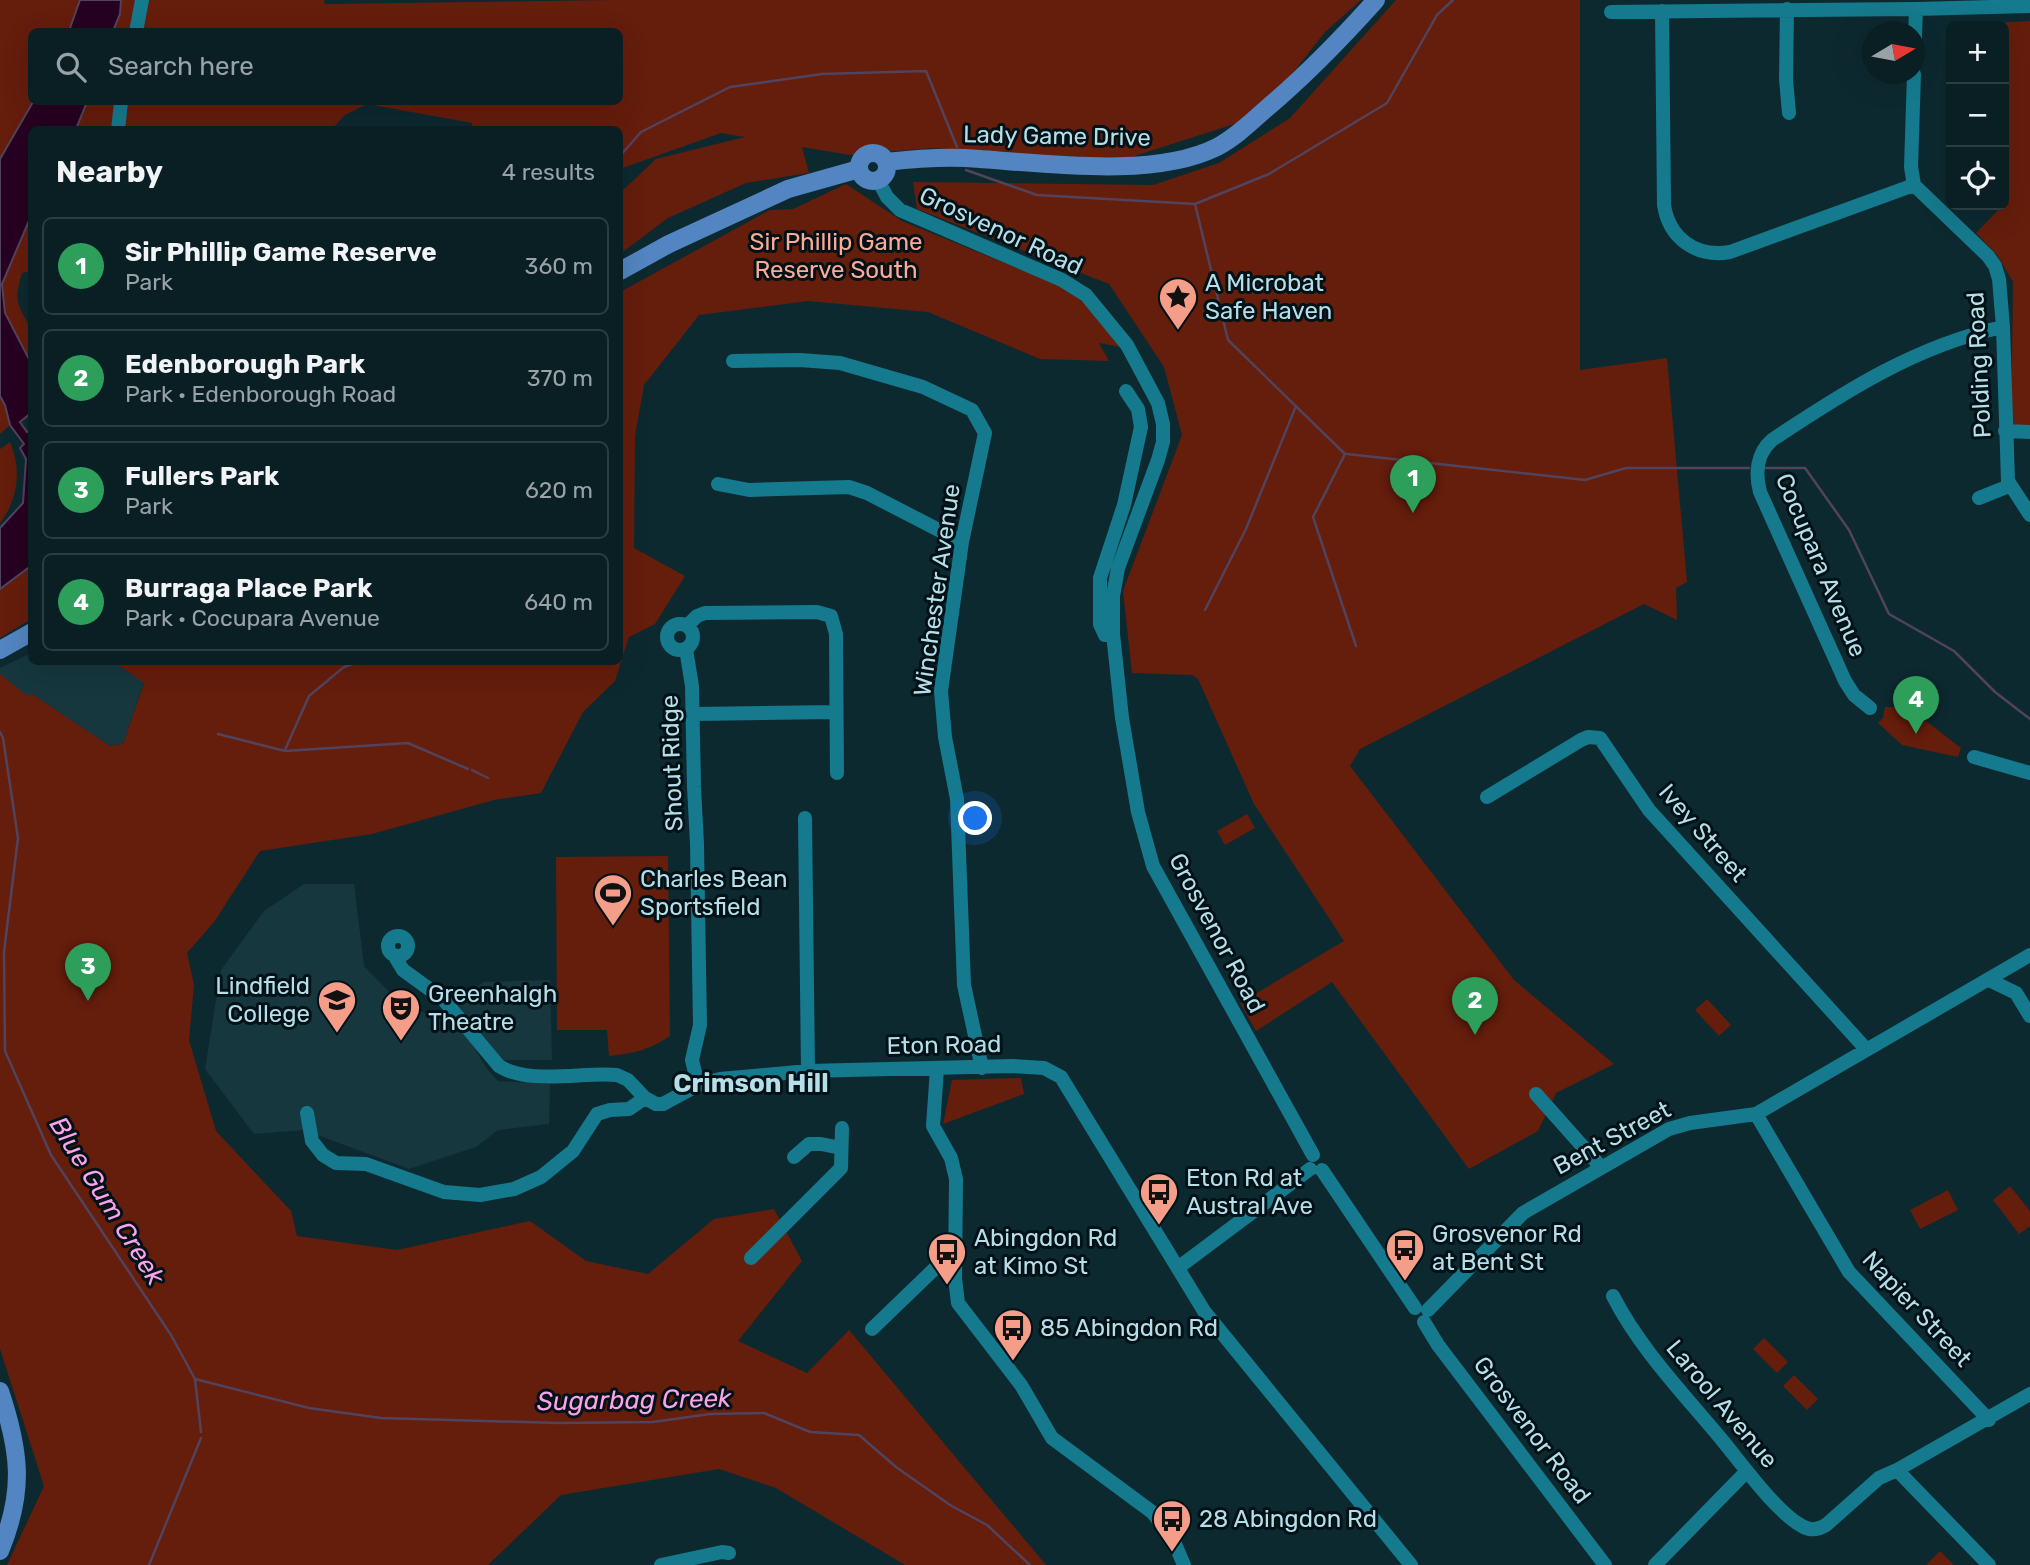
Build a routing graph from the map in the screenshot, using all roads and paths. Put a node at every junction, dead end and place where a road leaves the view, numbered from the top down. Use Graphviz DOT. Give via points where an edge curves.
graph roads {
  1 [pos="142,0"];
  2 [pos="1376,0"];
  3 [pos="2030,6"];
  4 [pos="1787,9"];
  5 [pos="1916,9"];
  6 [pos="1662,11"];
  7 [pos="1611,12"];
  8 [pos="1916,21"];
  9 [pos="136,28"];
  10 [pos="1914,84"];
  11 [pos="121,105"];
  12 [pos="1789,113"];
  13 [pos="118,126"];
  14 [pos="886,162"];
  15 [pos="859,169"];
  16 [pos="878,180"];
  17 [pos="1914,186"];
  18 [pos="623,269"];
  19 [pos="2003,327"];
  20 [pos="733,361"];
  21 [pos="1126,391"];
  22 [pos="2005,431"];
  23 [pos="2030,432"];
  24 [pos="718,484"];
  25 [pos="2010,486"];
  26 [pos="1979,498"];
  27 [pos="2030,515"];
  28 [pos="961,542"];
  29 [pos="687,626"];
  30 [pos="28,634"];
  31 [pos="1113,634"];
  32 [pos="686,649"];
  33 [pos="0,650"];
  34 [pos="1870,708"];
  35 [pos="836,712"];
  36 [pos="693,714"];
  37 [pos="1974,757"];
  38 [pos="2030,773"];
  39 [pos="838,774"];
  40 [pos="1487,797"];
  41 [pos="805,818"];
  42 [pos="394,955"];
  43 [pos="2030,955"];
  44 [pos="1989,980"];
  45 [pos="2030,1016"];
  46 [pos="1866,1049"];
  47 [pos="982,1068"];
  48 [pos="936,1069"];
  49 [pos="808,1071"];
  50 [pos="698,1085"];
  51 [pos="1536,1094"];
  52 [pos="645,1098"];
  53 [pos="307,1114"];
  54 [pos="1756,1114"];
  55 [pos="842,1128"];
  56 [pos="841,1148"];
  57 [pos="794,1157"];
  58 [pos="1315,1165"];
  59 [pos="1601,1167"];
  60 [pos="955,1249"];
  61 [pos="751,1258"];
  62 [pos="1179,1267"];
  63 [pos="1613,1296"];
  64 [pos="1422,1313"];
  65 [pos="872,1329"];
  66 [pos="0,1391"];
  67 [pos="2030,1394"];
  68 [pos="1989,1420"];
  69 [pos="1898,1470"];
  70 [pos="1747,1471"];
  71 [pos="0,1551"];
  72 [pos="729,1553"];
  73 [pos="661,1565"];
  74 [pos="1184,1565"];
  75 [pos="1411,1565"];
  76 [pos="1605,1565"];
  77 [pos="1655,1565"];
  78 [pos="1989,1565"];
  1 -- 9 [label="street"];
  2 -- 14 [label="main road, Lady Game Drive" via="1242,130 1216,147 1173,162 1082,166 964,158"];
  3 -- 5 [label="street"];
  4 -- 5 [label="street"];
  4 -- 6 [label="street"];
  4 -- 12 [label="street"];
  5 -- 8 [label="street"];
  6 -- 7 [label="street"];
  6 -- 17 [label="street" via="1664,205 1672,230 1689,246 1704,252 1730,252"];
  10 -- 17 [label="street"];
  11 -- 13 [label="street"];
  14 -- 15 [label="main road" via="880,155 867,154"];
  14 -- 16 [label="main road" via="886,171"];
  15 -- 16 [label="main road" via="866,179"];
  15 -- 18 [label="main road" via="788,190"];
  16 -- 31 [label="street, Grosvenor Road" via="900,210 1062,280 1086,295 1139,366 1158,403 1163,442 1115,582"];
  17 -- 19 [label="street, Polding Road" via="1996,266"];
  19 -- 22 [label="street, Polding Road"];
  19 -- 34 [label="street, Cocupara Avenue" via="1882,371 1772,440 1760,456 1760,492 1845,681"];
  20 -- 28 [label="street, Winchester Avenue" via="840,363 923,387 972,410 985,433"];
  21 -- 31 [label="street, Grosvenor Road" via="1141,418 1139,442 1098,597 1100,624 1105,635"];
  22 -- 23 [label="street"];
  22 -- 25 [label="street, Polding Road"];
  24 -- 28 [label="street" via="749,490 849,487"];
  25 -- 26 [label="street"];
  25 -- 27 [label="street, Polding Road"];
  28 -- 47 [label="street, Winchester Avenue" via="941,691 957,799 964,985"];
  29 -- 32 [label="street" via="693,637"];
  29 -- 32 [label="street" via="674,625 667,635 671,647"];
  29 -- 35 [label="street" via="705,613 827,613 835,628"];
  30 -- 33 [label="main road"];
  31 -- 58 [label="street, Grosvenor Road" via="1138,812 1153,866"];
  32 -- 36 [label="street, Shout Ridge"];
  35 -- 36 [label="street"];
  35 -- 39 [label="street"];
  36 -- 50 [label="street, Shout Ridge" via="700,1025 692,1060"];
  37 -- 38 [label="street"];
  40 -- 46 [label="street, Ivey Street" via="1581,740 1600,738 1649,810"];
  41 -- 49 [label="street"];
  42 -- 52 [label="street" via="403,970 443,999 506,1070 530,1075 617,1075"];
  43 -- 44 [label="street, Bent Street"];
  44 -- 45 [label="street" via="2016,993"];
  44 -- 46 [label="street, Bent Street"];
  46 -- 54 [label="street, Bent Street"];
  47 -- 48 [label="street, Eton Road"];
  47 -- 62 [label="street, Eton Road" via="1044,1068 1061,1076"];
  48 -- 49 [label="street, Eton Road"];
  48 -- 60 [label="street" via="933,1126 955,1167"];
  49 -- 50 [label="street, Eton Road" via="736,1076"];
  50 -- 52 [label="street, Eton Road" via="663,1104"];
  51 -- 59 [label="street"];
  52 -- 53 [label="street, Eton Road" via="629,1109 597,1114 573,1152 541,1177 514,1189 480,1195 444,1192 366,1164 336,1163 312,1141"];
  54 -- 59 [label="street, Bent Street" via="1670,1129"];
  54 -- 68 [label="street, Napier Street" via="1849,1272"];
  55 -- 56 [label="street"];
  56 -- 57 [label="street" via="809,1144"];
  56 -- 61 [label="street" via="841,1168"];
  58 -- 62 [label="street"];
  58 -- 64 [label="street, Grosvenor Road"];
  59 -- 64 [label="street, Bent Street" via="1523,1213"];
  60 -- 65 [label="street"];
  60 -- 74 [label="street" via="958,1303 1021,1385 1052,1438 1152,1512 1172,1536"];
  62 -- 75 [label="street, Eton Road" via="1204,1311"];
  63 -- 70 [label="street, Larool Avenue" via="1628,1325"];
  64 -- 76 [label="street, Grosvenor Road" via="1438,1345"];
  66 -- 71 [label="main road" via="15,1439 18,1482 15,1510"];
  67 -- 68 [label="street"];
  68 -- 69 [label="street"];
  69 -- 70 [label="street, Larool Avenue" via="1879,1478 1820,1529 1809,1529 1791,1519"];
  69 -- 78 [label="street"];
  70 -- 77 [label="street"];
  72 -- 73 [label="street"];
}
